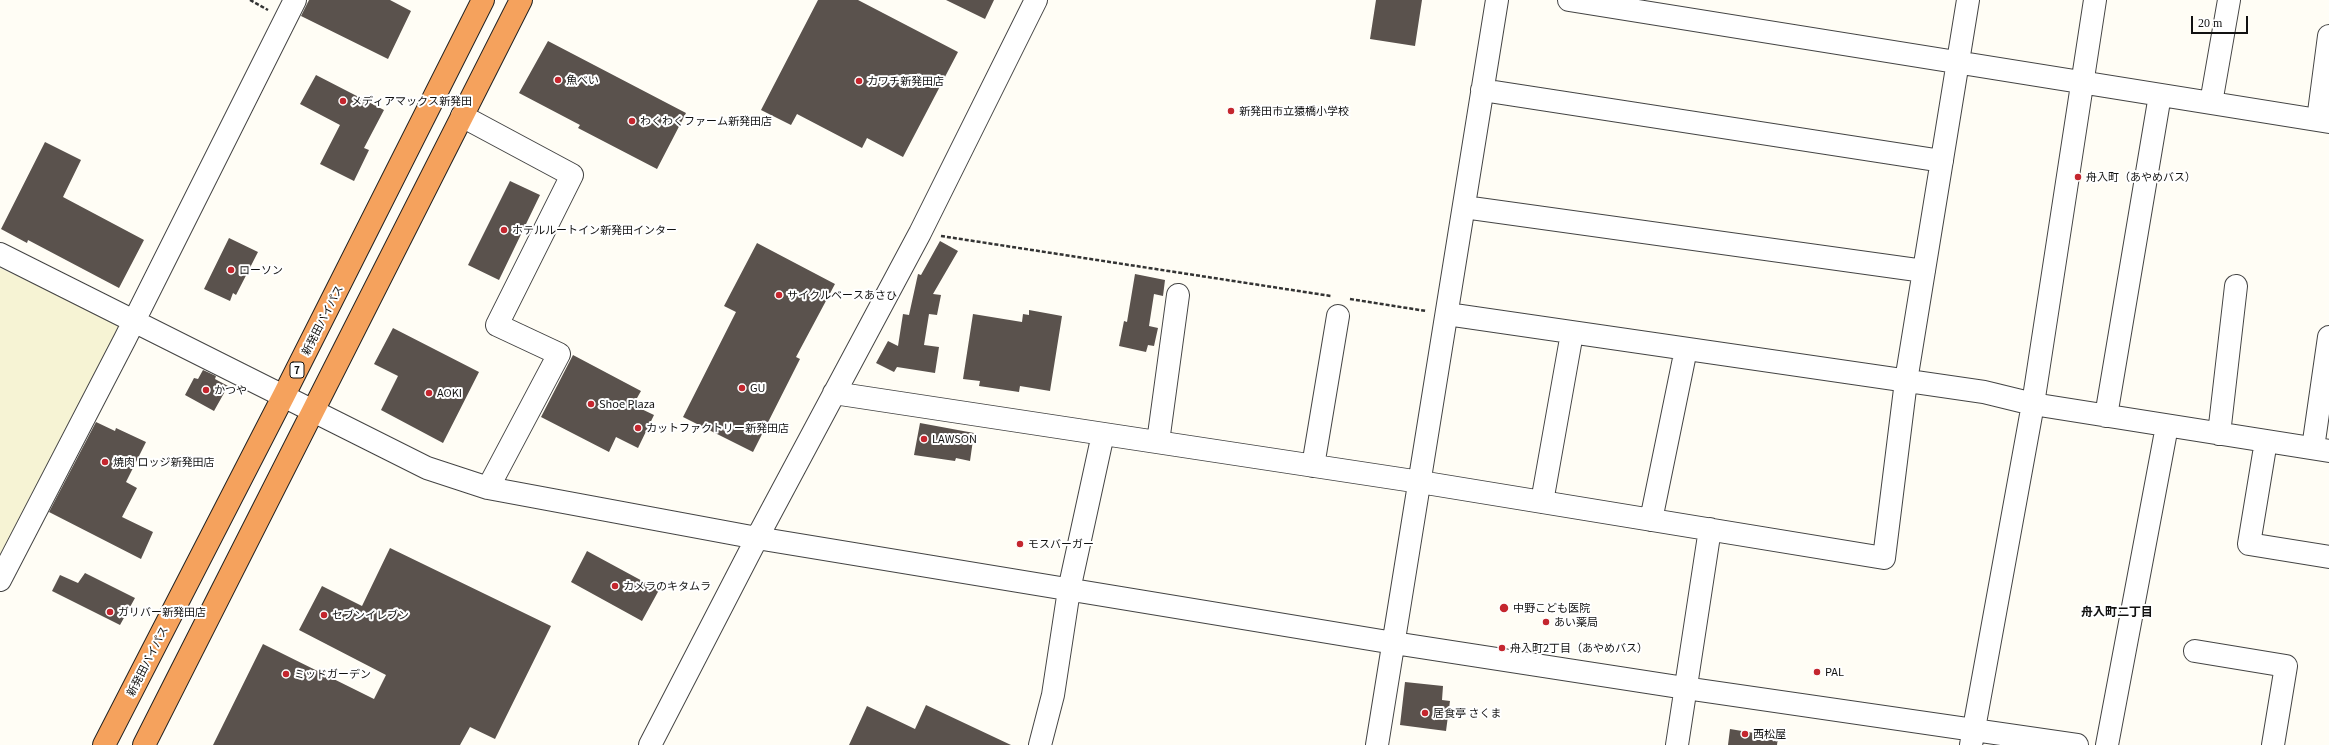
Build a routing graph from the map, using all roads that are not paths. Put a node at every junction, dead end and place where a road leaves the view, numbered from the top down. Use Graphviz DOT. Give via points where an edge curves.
graph roads {
  1 [pos="295,0"];
  2 [pos="483,0"];
  3 [pos="521,0"];
  4 [pos="1036,0"];
  5 [pos="1497,0"];
  6 [pos="1569,0"];
  7 [pos="1968,0"];
  8 [pos="2095,0"];
  9 [pos="2229,0"];
  10 [pos="2329,36"];
  11 [pos="1958,62"];
  12 [pos="2082,82"];
  13 [pos="1482,90"];
  14 [pos="2160,94"];
  15 [pos="2211,103"];
  16 [pos="462,116"];
  17 [pos="2323,121"];
  18 [pos="1942,161"];
  19 [pos="1464,207"];
  20 [pos="0,254"];
  21 [pos="1924,271"];
  22 [pos="2236,286"];
  23 [pos="1178,295"];
  24 [pos="1340,304"];
  25 [pos="1447,314"];
  26 [pos="133,322"];
  27 [pos="1572,332"];
  28 [pos="2329,337"];
  29 [pos="1686,349"];
  30 [pos="1906,381"];
  31 [pos="834,393"];
  32 [pos="284,395"];
  33 [pos="2033,404"];
  34 [pos="313,409"];
  35 [pos="2106,416"];
  36 [pos="2167,426"];
  37 [pos="1103,434"];
  38 [pos="2219,434"];
  39 [pos="2266,441"];
  40 [pos="1158,442"];
  41 [pos="2321,450"];
  42 [pos="1313,466"];
  43 [pos="1420,482"];
  44 [pos="488,488"];
  45 [pos="1542,502"];
  46 [pos="1651,520"];
  47 [pos="1710,529"];
  48 [pos="757,538"];
  49 [pos="2329,557"];
  50 [pos="0,580"];
  51 [pos="1069,590"];
  52 [pos="1394,643"];
  53 [pos="2195,650"];
  54 [pos="1685,688"];
  55 [pos="1972,737"];
  56 [pos="105,743"];
  57 [pos="1045,744"];
  58 [pos="144,745"];
  59 [pos="650,745"];
  60 [pos="1378,745"];
  61 [pos="1676,745"];
  62 [pos="2078,745"];
  63 [pos="2107,745"];
  64 [pos="2273,745"];
  1 -- 26 [label="street"];
  2 -- 32 [label="highway, 新発田バイパス / 7"];
  3 -- 16 [label="highway"];
  4 -- 31 [label="street" via="920,233"];
  5 -- 13 [label="street"];
  6 -- 11 [label="street"];
  7 -- 11 [label="street"];
  8 -- 12 [label="street"];
  9 -- 15 [label="street"];
  10 -- 17 [label="street"];
  11 -- 12 [label="street"];
  11 -- 18 [label="street"];
  12 -- 14 [label="street"];
  12 -- 33 [label="street"];
  13 -- 18 [label="street"];
  13 -- 19 [label="street"];
  14 -- 15 [label="street"];
  14 -- 35 [label="street"];
  15 -- 17 [label="street"];
  16 -- 34 [label="highway"];
  16 -- 44 [label="street" via="572,175 497,325 559,354"];
  18 -- 21 [label="street"];
  19 -- 21 [label="street"];
  19 -- 25 [label="street"];
  20 -- 26 [label="street"];
  21 -- 30 [label="street"];
  22 -- 38 [label="street"];
  23 -- 40 [label="street"];
  24 -- 42 [label="street"];
  25 -- 27 [label="street"];
  25 -- 43 [label="street"];
  26 -- 32 [label="street"];
  26 -- 50 [label="street"];
  27 -- 29 [label="street"];
  27 -- 45 [label="street"];
  28 -- 41 [label="street"];
  29 -- 30 [label="street"];
  29 -- 46 [label="street"];
  30 -- 33 [label="street" via="1984,392"];
  30 -- 47 [label="street" via="1884,558"];
  31 -- 37 [label="street"];
  31 -- 48 [label="street"];
  32 -- 34 [label="street"];
  32 -- 56 [label="highway, 新発田バイパス / 7"];
  33 -- 35 [label="street"];
  33 -- 55 [label="street"];
  34 -- 44 [label="street" via="427,468"];
  34 -- 58 [label="highway"];
  35 -- 36 [label="street"];
  36 -- 38 [label="street"];
  36 -- 63 [label="street"];
  37 -- 40 [label="street"];
  37 -- 51 [label="street"];
  38 -- 39 [label="street"];
  39 -- 41 [label="street"];
  39 -- 49 [label="street" via="2249,544"];
  40 -- 42 [label="street"];
  42 -- 43 [label="street"];
  43 -- 45 [label="street"];
  43 -- 52 [label="street"];
  44 -- 48 [label="street"];
  45 -- 46 [label="street"];
  46 -- 47 [label="street"];
  47 -- 54 [label="street"];
  48 -- 51 [label="street"];
  48 -- 59 [label="street"];
  51 -- 52 [label="street"];
  51 -- 57 [label="street"];
  52 -- 54 [label="street"];
  52 -- 60 [label="street"];
  53 -- 64 [label="street" via="2286,666"];
  54 -- 55 [label="street"];
  54 -- 61 [label="street"];
  55 -- 62 [label="street"];
}
